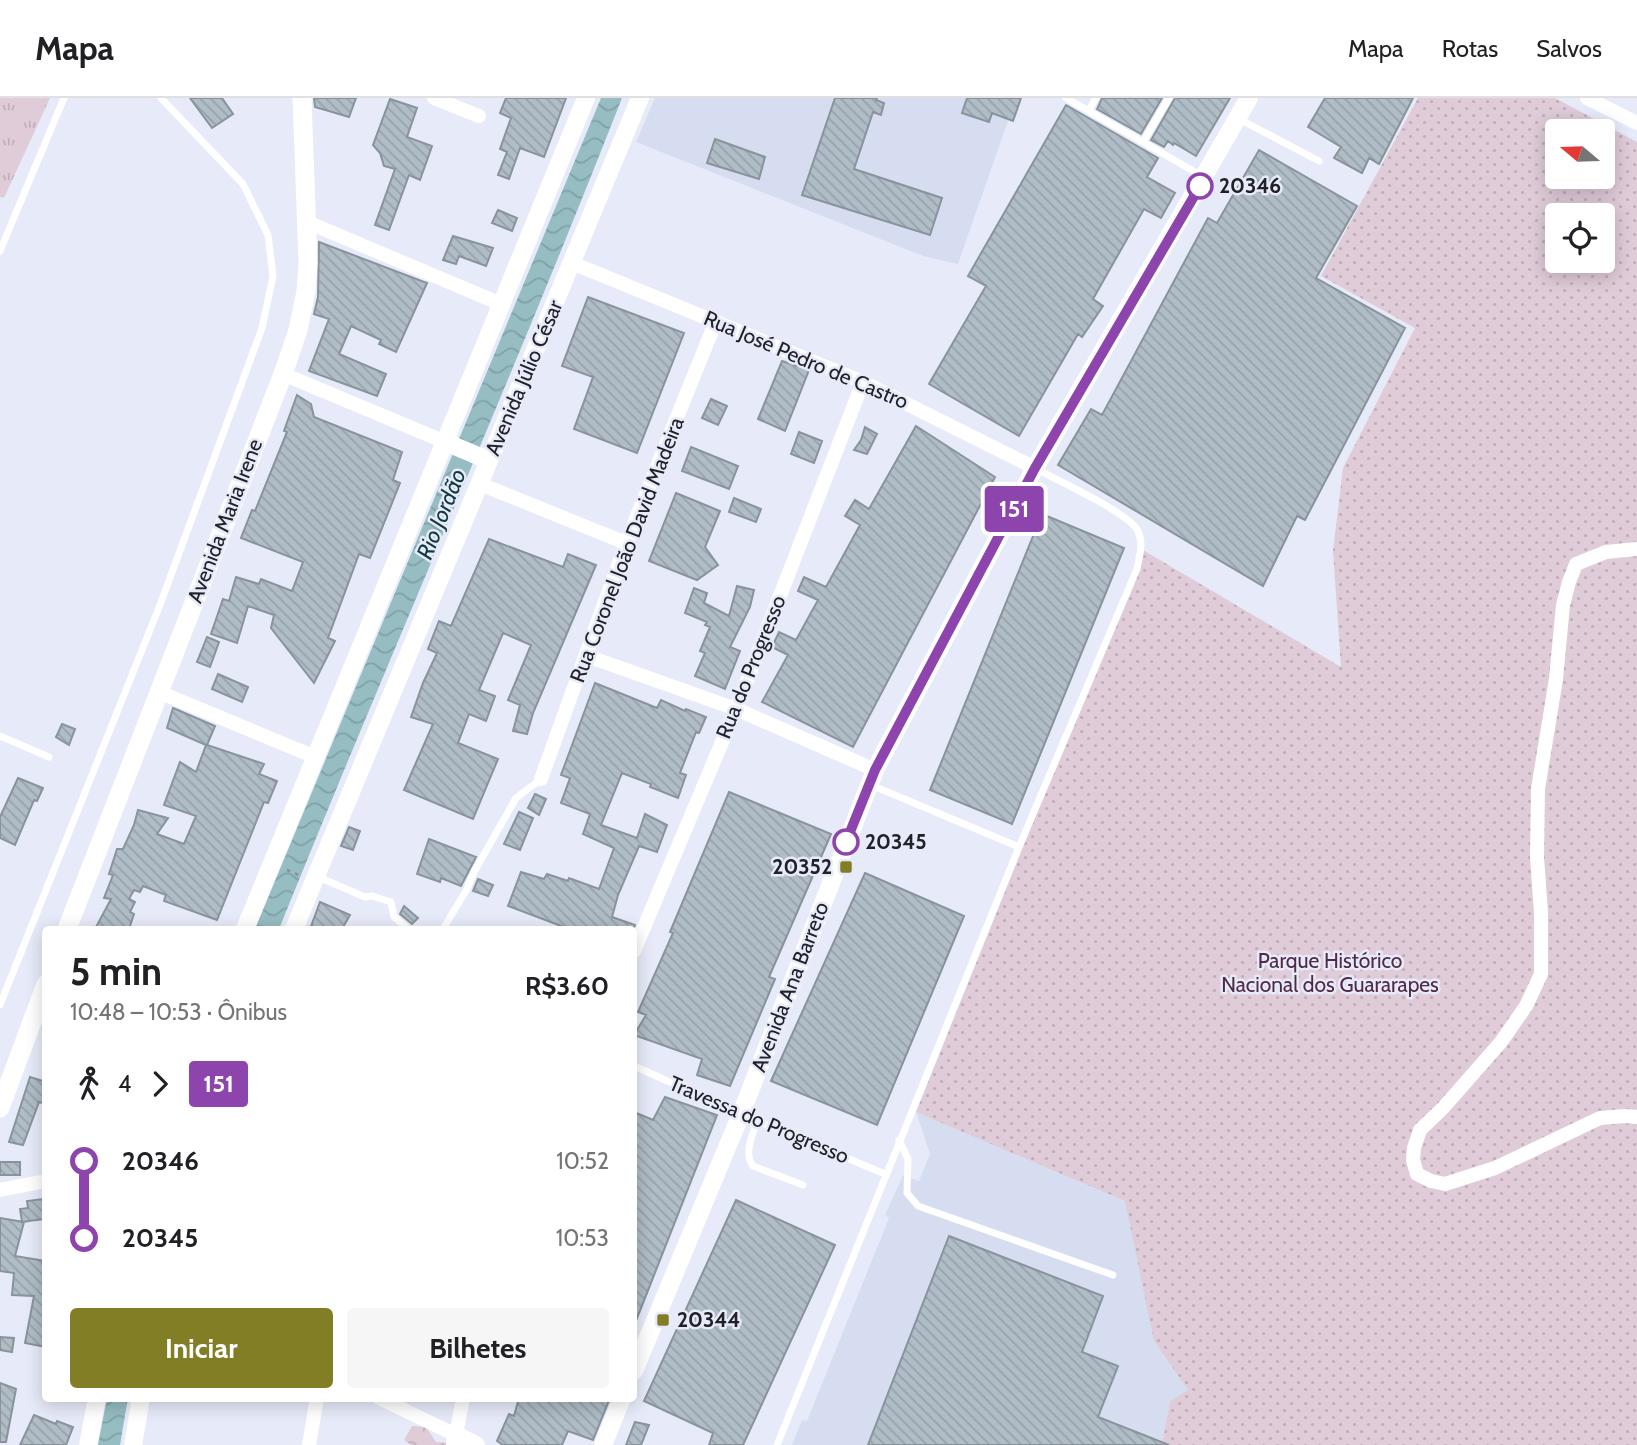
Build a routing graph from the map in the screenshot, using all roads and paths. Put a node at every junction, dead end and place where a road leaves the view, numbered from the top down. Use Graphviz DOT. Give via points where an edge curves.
graph roads {
  1 [pos="64,98"];
  2 [pos="161,98"];
  3 [pos="302,98"];
  4 [pos="434,98"];
  5 [pos="586,98"];
  6 [pos="640,98"];
  7 [pos="1066,98"];
  8 [pos="1096,98"];
  9 [pos="1169,98"];
  10 [pos="1249,98"];
  11 [pos="1587,98"];
  12 [pos="1088,110"];
  13 [pos="479,116"];
  14 [pos="1238,118"];
  15 [pos="1637,123"];
  16 [pos="1143,142"];
  17 [pos="1319,161"];
  18 [pos="1204,177"];
  19 [pos="307,222"];
  20 [pos="0,251"];
  21 [pos="572,263"];
  22 [pos="501,304"];
  23 [pos="716,321"];
  24 [pos="283,374"];
  25 [pos="863,382"];
  26 [pos="447,443"];
  27 [pos="487,460"];
  28 [pos="1035,468"];
  29 [pos="480,484"];
  30 [pos="626,543"];
  31 [pos="1637,548"];
  32 [pos="587,656"];
  33 [pos="159,692"];
  34 [pos="736,709"];
  35 [pos="0,736"];
  36 [pos="48,757"];
  37 [pos="315,757"];
  38 [pos="872,777"];
  39 [pos="541,779"];
  40 [pos="1019,847"];
  41 [pos="278,867"];
  42 [pos="311,877"];
  43 [pos="68,926"];
  44 [pos="246,926"];
  45 [pos="295,926"];
  46 [pos="404,926"];
  47 [pos="445,926"];
  48 [pos="637,943"];
  49 [pos="42,995"];
  50 [pos="0,1005"];
  51 [pos="637,1067"];
  52 [pos="0,1108"];
  53 [pos="1637,1117"];
  54 [pos="749,1118"];
  55 [pos="899,1140"];
  56 [pos="885,1174"];
  57 [pos="42,1182"];
  58 [pos="803,1185"];
  59 [pos="0,1190"];
  60 [pos="1113,1275"];
  61 [pos="637,1364"];
  62 [pos="96,1402"];
  63 [pos="140,1402"];
  64 [pos="316,1402"];
  65 [pos="386,1402"];
  66 [pos="462,1402"];
  67 [pos="620,1402"];
  68 [pos="456,1440"];
  69 [pos="88,1445"];
  70 [pos="133,1445"];
  71 [pos="309,1445"];
  72 [pos="476,1445"];
  73 [pos="603,1445"];
  74 [pos="777,1445"];
  1 -- 20 [label="lane"];
  2 -- 50 [label="lane" via="243,184 268,235 274,276 262,328 160,605"];
  3 -- 19 [label="main road, Avenida Maria Irene"];
  4 -- 13 [label="street"];
  5 -- 22 [label="street"];
  6 -- 21 [label="street, Avenida Júlio César"];
  7 -- 12 [label="lane"];
  8 -- 12 [label="lane"];
  9 -- 16 [label="lane"];
  10 -- 14 [label="street, Avenida Ana Barreto"];
  11 -- 15 [label="street"];
  12 -- 16 [label="lane"];
  14 -- 17 [label="lane"];
  14 -- 18 [label="street, Avenida Ana Barreto"];
  16 -- 18 [label="lane"];
  18 -- 28 [label="street, Avenida Ana Barreto"];
  19 -- 22 [label="street"];
  19 -- 24 [label="main road, Avenida Maria Irene" via="306,291"];
  21 -- 23 [label="street, Rua José Pedro de Castro"];
  21 -- 27 [label="street, Avenida Júlio César"];
  22 -- 26 [label="street"];
  23 -- 25 [label="street, Rua José Pedro de Castro"];
  23 -- 30 [label="street, Rua Coronel João David Madeira"];
  24 -- 26 [label="street"];
  24 -- 33 [label="main road, Avenida Maria Irene"];
  25 -- 28 [label="street, Rua José Pedro de Castro"];
  25 -- 34 [label="street, Rua do Progresso"];
  26 -- 27 [label="street"];
  26 -- 37 [label="street"];
  27 -- 29 [label="street, Avenida Júlio César"];
  28 -- 38 [label="street, Avenida Ana Barreto"];
  28 -- 40 [label="lane" via="1111,509 1138,529 1142,545 1137,569"];
  29 -- 30 [label="street"];
  29 -- 42 [label="street, Avenida Júlio César"];
  30 -- 32 [label="street, Rua Coronel João David Madeira"];
  31 -- 53 [label="street" via="1606,552 1576,564 1563,606 1538,789 1541,974 1501,1042 1420,1130 1413,1160 1417,1174 1445,1184 1495,1168 1600,1118"];
  32 -- 34 [label="street"];
  32 -- 39 [label="street, Rua Coronel João David Madeira"];
  33 -- 37 [label="street"];
  33 -- 43 [label="main road, Avenida Maria Irene"];
  34 -- 38 [label="street"];
  34 -- 48 [label="street, Rua do Progresso"];
  35 -- 36 [label="lane"];
  37 -- 44 [label="street"];
  38 -- 40 [label="lane"];
  38 -- 54 [label="street, Avenida Ana Barreto"];
  39 -- 47 [label="lane" via="516,798"];
  40 -- 55 [label="lane"];
  41 -- 42 [label="path"];
  42 -- 45 [label="street, Avenida Júlio César"];
  42 -- 46 [label="lane" via="391,902 394,917"];
  49 -- 52 [label="main road"];
  51 -- 54 [label="lane, Travessa do Progresso"];
  54 -- 56 [label="lane, Travessa do Progresso"];
  54 -- 58 [label="lane" via="749,1162"];
  54 -- 61 [label="street, Avenida Ana Barreto"];
  55 -- 56 [label="lane"];
  55 -- 60 [label="lane" via="908,1159 907,1193 918,1206"];
  56 -- 74 [label="lane"];
  57 -- 59 [label="street"];
  62 -- 69 [label="street"];
  63 -- 70 [label="street"];
  64 -- 71 [label="street"];
  65 -- 68 [label="street"];
  66 -- 68 [label="street"];
  67 -- 73 [label="street"];
  68 -- 72 [label="street"];
}
